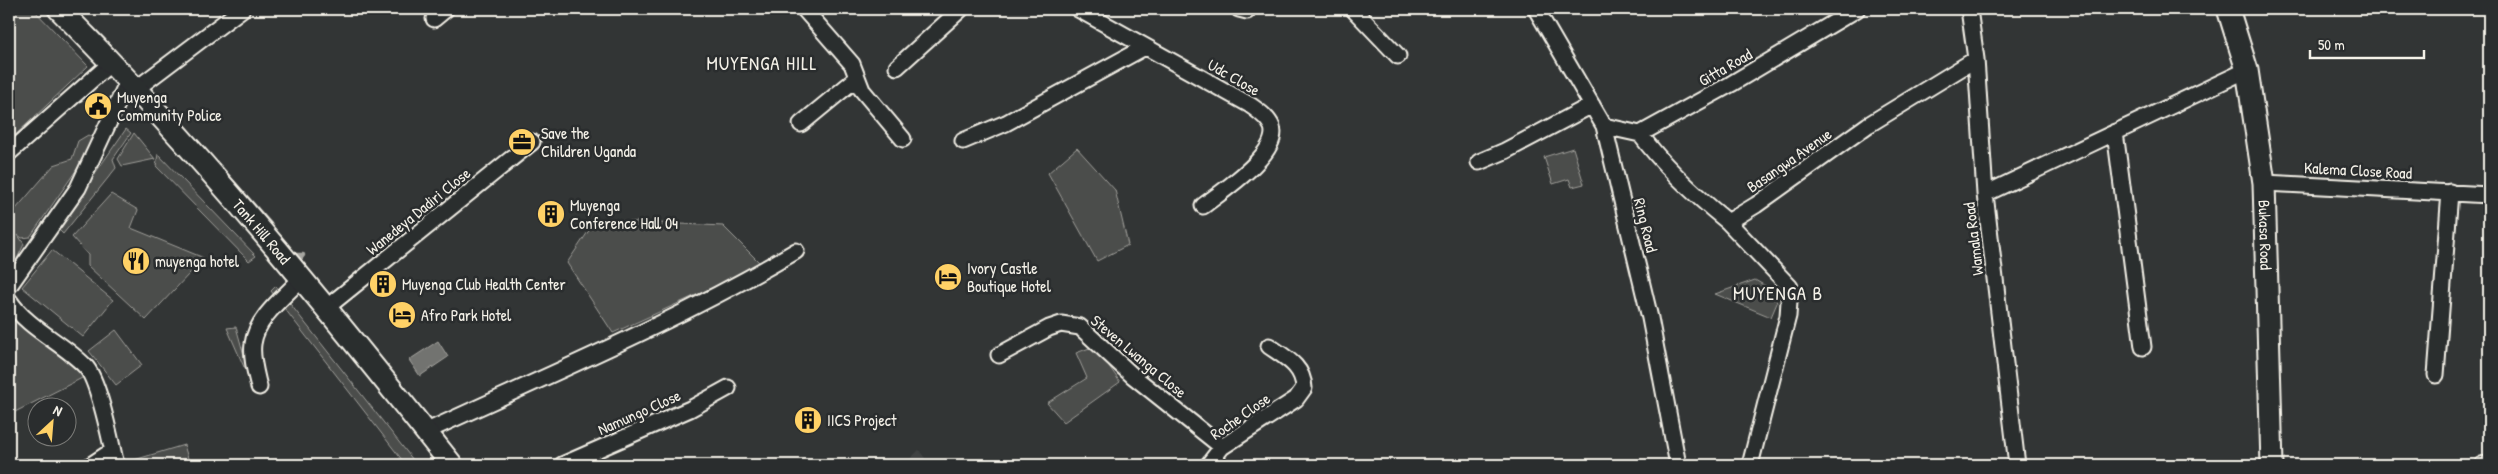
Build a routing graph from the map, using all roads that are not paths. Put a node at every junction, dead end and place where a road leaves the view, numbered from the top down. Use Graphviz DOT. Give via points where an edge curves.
graph roads {
  1 [pos="59,9"];
  2 [pos="242,9"];
  3 [pos="804,9"];
  4 [pos="961,9"];
  5 [pos="1079,9"];
  6 [pos="1353,9"];
  7 [pos="1536,9"];
  8 [pos="1857,9"];
  9 [pos="1969,9"];
  10 [pos="2228,9"];
  11 [pos="1145,47"];
  12 [pos="1398,56"];
  13 [pos="1976,59"];
  14 [pos="112,62"];
  15 [pos="897,67"];
  16 [pos="2247,70"];
  17 [pos="858,78"];
  18 [pos="132,85"];
  19 [pos="1592,105"];
  20 [pos="801,124"];
  21 [pos="1604,126"];
  22 [pos="2115,132"];
  23 [pos="1640,134"];
  24 [pos="903,139"];
  25 [pos="963,141"];
  26 [pos="532,142"];
  27 [pos="9,153"];
  28 [pos="1479,162"];
  29 [pos="2264,183"];
  30 [pos="2450,192"];
  31 [pos="1985,194"];
  32 [pos="2489,195"];
  33 [pos="1202,206"];
  34 [pos="1728,222"];
  35 [pos="796,251"];
  36 [pos="301,279"];
  37 [pos="9,286"];
  38 [pos="9,300"];
  39 [pos="326,308"];
  40 [pos="1269,346"];
  41 [pos="2143,347"];
  42 [pos="999,355"];
  43 [pos="2436,374"];
  44 [pos="259,387"];
  45 [pos="728,388"];
  46 [pos="425,432"];
  47 [pos="1222,447"];
  48 [pos="114,458"];
  49 [pos="2489,463"];
  50 [pos="91,465"];
  51 [pos="452,465"];
  52 [pos="562,465"];
  53 [pos="1208,465"];
  54 [pos="1678,465"];
  55 [pos="1750,465"];
  56 [pos="2017,465"];
  57 [pos="2272,465"];
  58 [pos="2482,465"];
  1 -- 14 [label="street, Tank Hill Road"];
  2 -- 18 [label="street"];
  3 -- 17 [label="street" via="852,64"];
  4 -- 15 [label="street"];
  5 -- 11 [label="street, Udc Close"];
  6 -- 12 [label="street"];
  7 -- 19 [label="street, Ring Road"];
  8 -- 23 [label="street, Gitta Road"];
  9 -- 13 [label="street, Wamala Road"];
  10 -- 16 [label="street, Bukasa Road"];
  11 -- 25 [label="street" via="1006,124"];
  11 -- 33 [label="street, Udc Close" via="1250,105 1271,125 1273,133 1265,152 1246,172"];
  13 -- 31 [label="street, Wamala Road"];
  13 -- 34 [label="street, Basangwa Avenue" via="1868,125"];
  14 -- 18 [label="street, Tank Hill Road"];
  14 -- 27 [label="street"];
  16 -- 22 [label="street"];
  16 -- 29 [label="street, Bukasa Road"];
  17 -- 20 [label="street"];
  17 -- 24 [label="street" via="862,90"];
  18 -- 36 [label="street, Tank Hill Road"];
  18 -- 37 [label="street" via="78,188"];
  19 -- 21 [label="street, Ring Road"];
  19 -- 28 [label="street"];
  21 -- 23 [label="street"];
  21 -- 54 [label="street, Ring Road" via="1650,318"];
  22 -- 31 [label="street"];
  22 -- 41 [label="street"];
  23 -- 34 [label="street" via="1657,156"];
  26 -- 39 [label="street, Wanedeya Dadiri Close"];
  29 -- 30 [label="street, Kalema Close Road"];
  29 -- 57 [label="street, Bukasa Road"];
  30 -- 32 [label="street, Kalema Close Road"];
  30 -- 43 [label="street"];
  31 -- 56 [label="street, Wamala Road"];
  34 -- 55 [label="street" via="1790,287 1788,316"];
  35 -- 46 [label="street" via="737,284"];
  36 -- 39 [label="street, Tank Hill Road"];
  36 -- 44 [label="street" via="265,317 255,334 253,357"];
  38 -- 48 [label="street" via="29,322 86,366 95,386"];
  39 -- 46 [label="street, Tank Hill Road"];
  40 -- 47 [label="street, Roche Close" via="1303,376 1304,388 1296,399"];
  42 -- 47 [label="street, Steven Lwanga Close" via="1049,328 1061,324 1080,327 1133,376"];
  45 -- 52 [label="street, Namungo Close" via="690,409"];
  46 -- 51 [label="street, Tank Hill Road"];
  47 -- 53 [label="street, Roche Close"];
  48 -- 50 [label="street"];
  49 -- 58 [label="street"];
}
